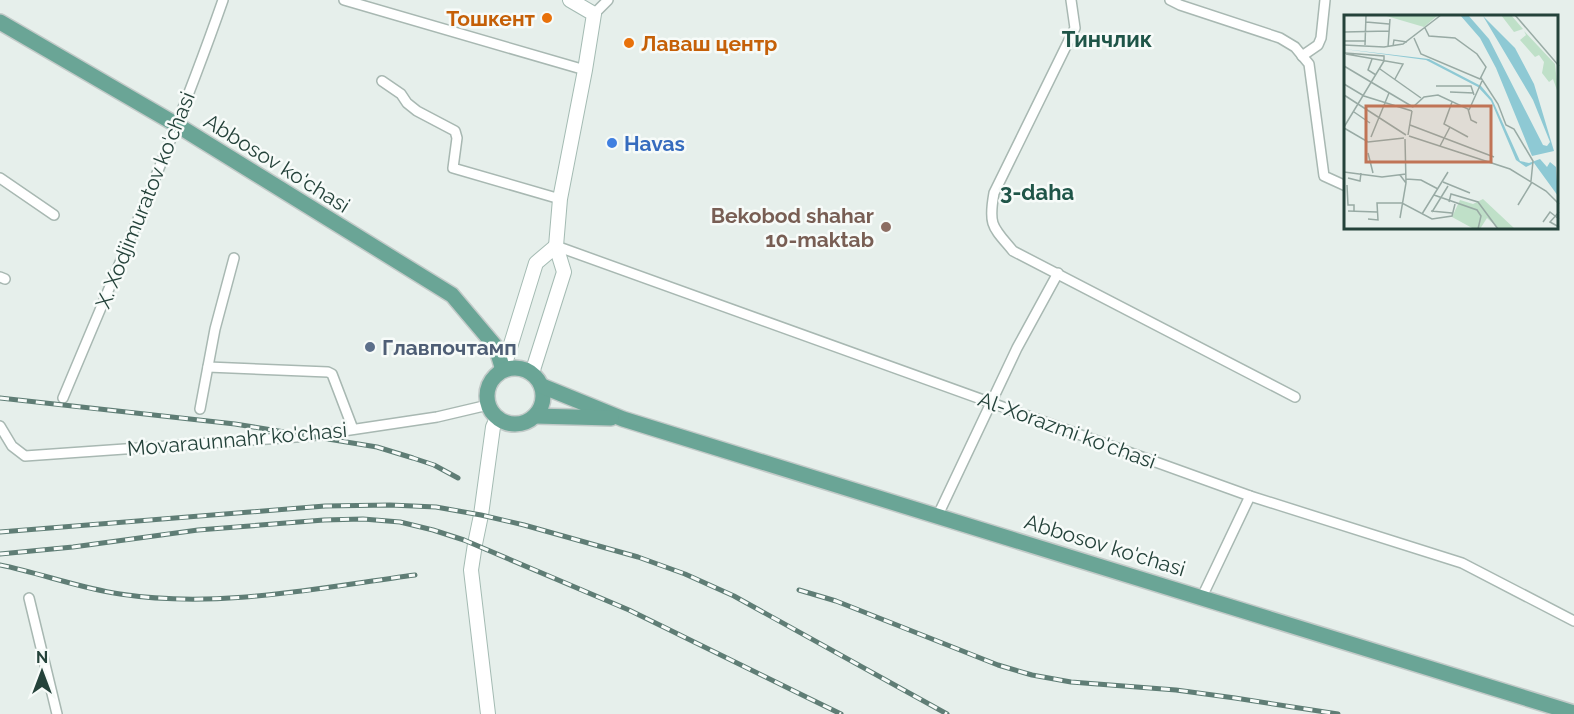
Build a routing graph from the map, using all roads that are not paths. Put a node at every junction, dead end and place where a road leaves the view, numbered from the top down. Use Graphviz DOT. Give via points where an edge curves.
graph roads {
  1 [pos="223,0"];
  2 [pos="344,0"];
  3 [pos="570,0"];
  4 [pos="608,0"];
  5 [pos="1071,0"];
  6 [pos="1170,0"];
  7 [pos="1326,0"];
  8 [pos="594,14"];
  9 [pos="0,22"];
  10 [pos="1302,56"];
  11 [pos="585,70"];
  12 [pos="382,81"];
  13 [pos="177,125"];
  14 [pos="0,178"];
  15 [pos="1344,185"];
  16 [pos="560,199"];
  17 [pos="54,215"];
  18 [pos="556,246"];
  19 [pos="234,258"];
  20 [pos="1058,273"];
  21 [pos="208,367"];
  22 [pos="503,370"];
  23 [pos="532,373"];
  24 [pos="542,386"];
  25 [pos="63,398"];
  26 [pos="1295,398"];
  27 [pos="991,403"];
  28 [pos="488,405"];
  29 [pos="200,409"];
  30 [pos="535,416"];
  31 [pos="497,418"];
  32 [pos="623,419"];
  33 [pos="0,426"];
  34 [pos="353,429"];
  35 [pos="1250,496"];
  36 [pos="938,515"];
  37 [pos="1202,597"];
  38 [pos="29,598"];
  39 [pos="1574,621"];
  40 [pos="1574,713"];
  41 [pos="57,714"];
  42 [pos="488,714"];
  1 -- 13 [label="street, X. Xodjimuratov ko'chasi"];
  2 -- 11 [label="street"];
  3 -- 8 [label="street"];
  4 -- 8 [label="street"];
  5 -- 20 [label="street" via="1075,28 994,193 991,212 994,228 1013,251"];
  6 -- 10 [label="street" via="1280,38"];
  7 -- 10 [label="street" via="1318,45"];
  8 -- 11 [label="street"];
  9 -- 13 [label="main road, Abbosov ko'chasi"];
  10 -- 15 [label="street" via="1309,64 1324,176"];
  11 -- 16 [label="street"];
  12 -- 16 [label="street" via="417,111 455,132 453,168"];
  13 -- 22 [label="main road, Abbosov ko'chasi" via="452,295 496,347"];
  13 -- 25 [label="street, X. Xodjimuratov ko'chasi"];
  14 -- 17 [label="street"];
  16 -- 18 [label="street"];
  18 -- 22 [label="street" via="536,263"];
  18 -- 23 [label="street" via="564,272"];
  18 -- 27 [label="street, Al-Xorazmi ko'chasi"];
  19 -- 21 [label="street"];
  20 -- 26 [label="street"];
  20 -- 27 [label="street"];
  21 -- 29 [label="street"];
  21 -- 34 [label="street" via="328,372"];
  22 -- 23 [label="main road" via="518,367"];
  22 -- 28 [label="main road" via="490,381"];
  23 -- 24 [label="main road"];
  24 -- 30 [label="main road" via="543,402"];
  24 -- 32 [label="main road, Abbosov ko'chasi"];
  27 -- 35 [label="street, Al-Xorazmi ko'chasi"];
  27 -- 36 [label="street"];
  28 -- 31 [label="main road"];
  28 -- 34 [label="street, Movaraunnahr ko'chasi"];
  30 -- 31 [label="main road" via="519,424"];
  30 -- 32 [label="main road, Abbosov ko'chasi"];
  31 -- 42 [label="street" via="471,570"];
  32 -- 36 [label="main road, Abbosov ko'chasi"];
  33 -- 34 [label="street, Movaraunnahr ko'chasi" via="12,446 25,456 310,436"];
  35 -- 37 [label="street"];
  35 -- 39 [label="street, Al-Xorazmi ko'chasi" via="1462,563"];
  36 -- 37 [label="main road, Abbosov ko'chasi"];
  37 -- 40 [label="main road, Abbosov ko'chasi"];
  38 -- 41 [label="street"];
}
